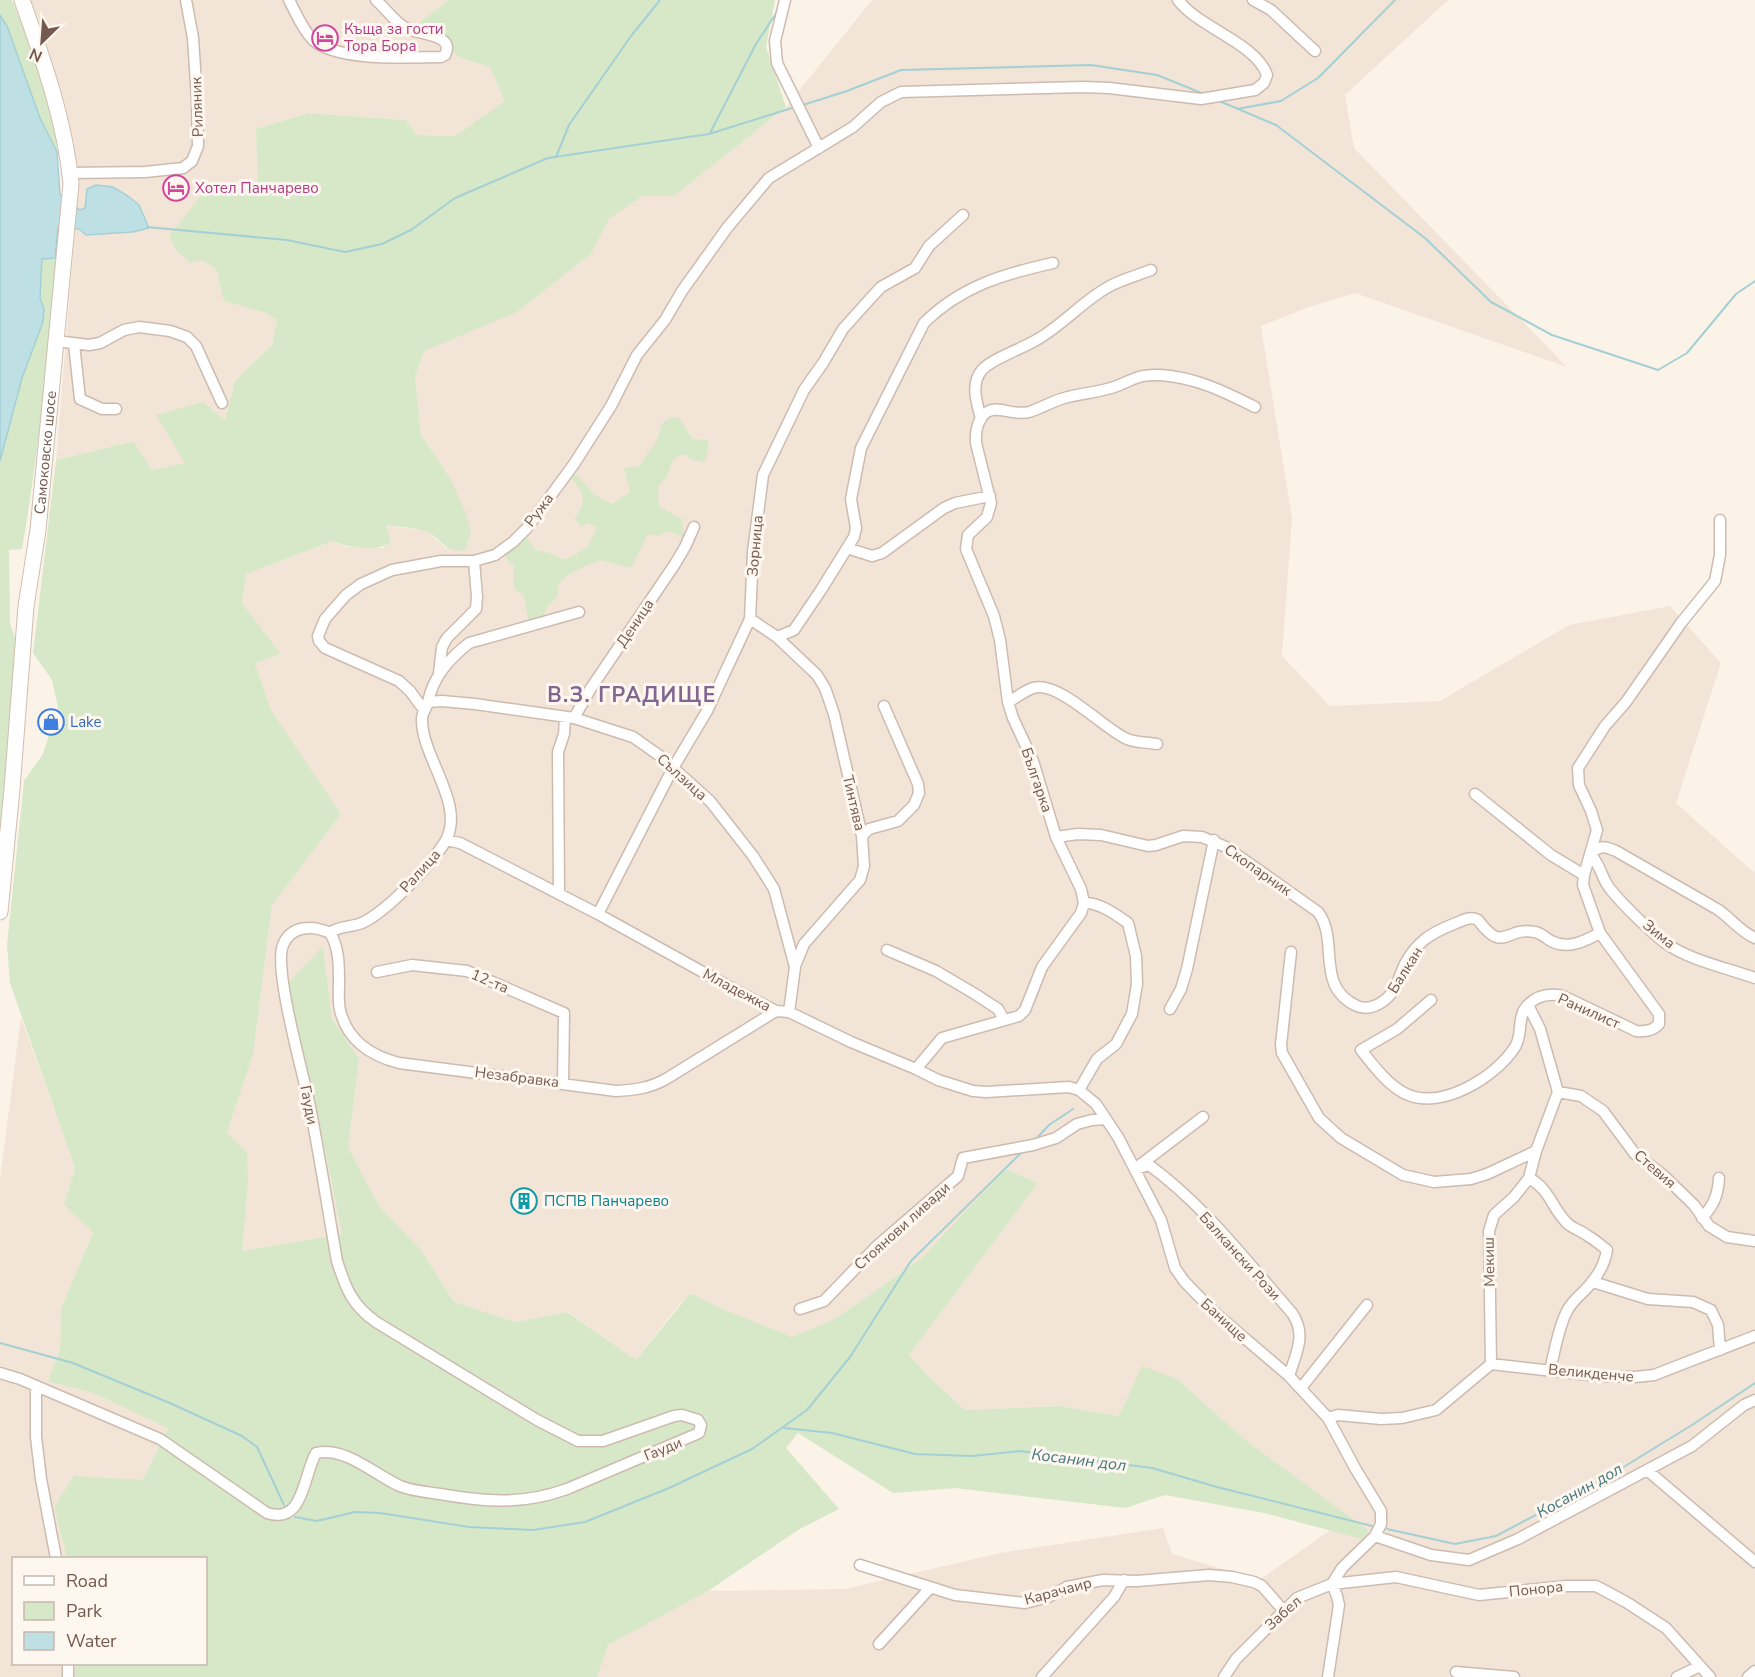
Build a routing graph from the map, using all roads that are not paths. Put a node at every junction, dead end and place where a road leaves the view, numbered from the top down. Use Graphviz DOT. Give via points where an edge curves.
graph roads {
  1 [pos="22,0"];
  2 [pos="186,0"];
  3 [pos="289,0"];
  4 [pos="376,0"];
  5 [pos="785,0"];
  6 [pos="1178,0"];
  7 [pos="1253,0"];
  8 [pos="1315,51"];
  9 [pos="819,148"];
  10 [pos="70,173"];
  11 [pos="963,215"];
  12 [pos="1053,263"];
  13 [pos="1151,270"];
  14 [pos="56,341"];
  15 [pos="74,344"];
  16 [pos="222,403"];
  17 [pos="1255,407"];
  18 [pos="116,409"];
  19 [pos="981,419"];
  20 [pos="990,496"];
  21 [pos="1720,520"];
  22 [pos="694,526"];
  23 [pos="848,548"];
  24 [pos="474,561"];
  25 [pos="579,612"];
  26 [pos="750,619"];
  27 [pos="777,637"];
  28 [pos="439,673"];
  29 [pos="1008,702"];
  30 [pos="426,706"];
  31 [pos="884,706"];
  32 [pos="569,718"];
  33 [pos="1157,744"];
  34 [pos="673,768"];
  35 [pos="1475,794"];
  36 [pos="862,836"];
  37 [pos="1056,837"];
  38 [pos="446,840"];
  39 [pos="1214,840"];
  40 [pos="1590,854"];
  41 [pos="1584,875"];
  42 [pos="559,893"];
  43 [pos="1083,903"];
  44 [pos="0,912"];
  45 [pos="598,914"];
  46 [pos="1324,922"];
  47 [pos="330,933"];
  48 [pos="1600,933"];
  49 [pos="1755,938"];
  50 [pos="887,951"];
  51 [pos="1291,952"];
  52 [pos="795,967"];
  53 [pos="377,972"];
  54 [pos="1755,978"];
  55 [pos="1431,1000"];
  56 [pos="1528,1005"];
  57 [pos="1170,1009"];
  58 [pos="776,1011"];
  59 [pos="789,1012"];
  60 [pos="1004,1020"];
  61 [pos="916,1069"];
  62 [pos="562,1083"];
  63 [pos="1079,1090"];
  64 [pos="1557,1092"];
  65 [pos="1203,1117"];
  66 [pos="1106,1119"];
  67 [pos="1536,1151"];
  68 [pos="1135,1169"];
  69 [pos="1529,1178"];
  70 [pos="1719,1178"];
  71 [pos="1702,1218"];
  72 [pos="1755,1241"];
  73 [pos="1593,1282"];
  74 [pos="1367,1305"];
  75 [pos="800,1309"];
  76 [pos="1755,1336"];
  77 [pos="1720,1350"];
  78 [pos="1491,1364"];
  79 [pos="1550,1370"];
  80 [pos="0,1373"];
  81 [pos="1289,1376"];
  82 [pos="36,1386"];
  83 [pos="1301,1388"];
  84 [pos="1755,1400"];
  85 [pos="1328,1418"];
  86 [pos="1647,1470"];
  87 [pos="1375,1536"];
  88 [pos="56,1557"];
  89 [pos="1755,1562"];
  90 [pos="860,1565"];
  91 [pos="1124,1580"];
  92 [pos="1332,1584"];
  93 [pos="930,1588"];
  94 [pos="1283,1610"];
  95 [pos="879,1644"];
  96 [pos="1700,1666"];
  97 [pos="1755,1671"];
  98 [pos="1456,1672"];
  99 [pos="1042,1677"];
  100 [pos="1224,1677"];
  101 [pos="1329,1677"];
  102 [pos="1514,1677"];
  103 [pos="1677,1677"];
  104 [pos="1710,1677"];
  105 [pos="1748,1677"];
  1 -- 10 [label="main road, Самоковско шосе" via="54,94"];
  2 -- 10 [label="street, Риляник" via="198,99 198,146 192,161 183,168 145,172"];
  3 -- 4 [label="street" via="311,38 329,49 369,56 445,55 446,42 404,28"];
  5 -- 9 [label="street" via="775,41 777,63"];
  6 -- 9 [label="street, Ружа" via="1192,15 1259,60 1267,75 1264,83 1255,90 1201,99 1083,87 901,92 881,102 853,128"];
  7 -- 8 [label="street" via="1270,10"];
  9 -- 24 [label="street, Ружа" via="769,178 727,228 638,355 605,416 527,528 502,551"];
  10 -- 14 [label="main road, Самоковско шосе" via="71,199"];
  11 -- 26 [label="street, Зорница" via="929,246 915,268 881,287 868,300 843,329 804,390 764,475 753,552"];
  12 -- 23 [label="street" via="994,278 960,294 924,323 861,448 851,499 856,528"];
  13 -- 19 [label="street" via="1111,285 1052,331 982,370 975,386"];
  14 -- 15 [label="street"];
  14 -- 44 [label="main road, Самоковско шосе" via="38,530 26,606"];
  15 -- 16 [label="street" via="100,343 139,327 187,337 196,346"];
  15 -- 18 [label="street" via="80,399 102,409"];
  17 -- 19 [label="street" via="1200,382 1141,375 1029,412 1013,414 998,409"];
  19 -- 20 [label="street" via="975,435"];
  20 -- 23 [label="street" via="955,503 882,553 872,556"];
  20 -- 29 [label="street, Българка" via="987,517 968,536 966,549 994,616"];
  21 -- 40 [label="street" via="1715,581 1605,726 1578,768 1579,785 1597,830"];
  22 -- 32 [label="street, Деница" via="675,564"];
  23 -- 27 [label="street" via="794,630"];
  24 -- 28 [label="street" via="476,609 447,638"];
  24 -- 30 [label="street, Ружа" via="441,561 376,577 346,595 325,619 318,636 325,648 399,681"];
  25 -- 28 [label="street" via="469,643"];
  26 -- 27 [label="street, Тинтява"];
  26 -- 34 [label="street, Зорница" via="706,711"];
  27 -- 36 [label="street, Тинтява" via="817,675 825,688"];
  28 -- 30 [label="street"];
  29 -- 33 [label="street" via="1034,687 1056,691 1127,740"];
  29 -- 37 [label="street, Българка" via="1033,761"];
  30 -- 32 [label="street, Сълзица" via="442,701"];
  30 -- 38 [label="street, Ралица" via="422,719 424,733 449,810"];
  31 -- 36 [label="street" via="918,784 918,793 914,805 898,821 869,829"];
  32 -- 34 [label="street, Сълзица" via="633,738"];
  32 -- 42 [label="street, Деница" via="558,752"];
  34 -- 45 [label="street, Зорница"];
  34 -- 52 [label="street, Сълзица" via="710,801 774,890"];
  35 -- 41 [label="street" via="1551,855"];
  36 -- 52 [label="street, Тинтява" via="864,867 860,880 804,944"];
  37 -- 39 [label="street, Скопарник" via="1101,835 1148,846 1193,835"];
  37 -- 43 [label="street, Българка" via="1081,889"];
  38 -- 42 [label="street, Младежка" via="460,843"];
  38 -- 47 [label="street, Ралица" via="413,882 373,917"];
  39 -- 46 [label="street, Скопарник" via="1318,912"];
  39 -- 57 [label="street" via="1187,969"];
  40 -- 41 [label="street"];
  40 -- 49 [label="street" via="1605,846 1616,851 1717,909 1737,929"];
  40 -- 54 [label="street, Зима" via="1611,891 1665,943"];
  41 -- 48 [label="street" via="1583,885"];
  42 -- 45 [label="street, Младежка"];
  43 -- 60 [label="street" via="1081,912 1042,967 1025,1010"];
  43 -- 63 [label="street" via="1102,908 1128,923 1136,956 1137,984 1132,1014 1116,1044 1097,1059"];
  45 -- 58 [label="street, Младежка"];
  46 -- 48 [label="street, Балкан" via="1334,984 1343,996 1362,1008 1375,1006 1391,995 1406,962 1424,940 1469,918 1478,920 1498,938 1534,931 1562,945 1574,945"];
  47 -- 62 [label="street, Незабравка" via="338,953 340,1011 352,1034 368,1052 399,1063"];
  47 -- 82 [label="street, Гауди" via="308,927 289,935 283,945 282,981 310,1107 337,1261 356,1305 386,1328 578,1441 603,1441 682,1415 698,1420 699,1433 567,1489 525,1501 469,1499 401,1487 347,1457 324,1451 311,1462 294,1508 278,1516 267,1513 160,1438"];
  48 -- 56 [label="street, Ранилист" via="1659,1014 1656,1028 1644,1032 1621,1026 1554,994 1539,997"];
  50 -- 60 [label="street" via="967,989 998,1009"];
  51 -- 67 [label="street" via="1282,1053 1319,1118 1341,1138 1403,1175 1434,1182 1471,1179"];
  52 -- 59 [label="street, Сълзица"];
  53 -- 62 [label="street, 12-та" via="412,965 467,971 564,1013"];
  55 -- 56 [label="street" via="1397,1029 1361,1050 1406,1094 1429,1097 1457,1093 1501,1065 1519,1040 1522,1014"];
  56 -- 64 [label="street" via="1543,1038"];
  58 -- 59 [label="street, Младежка"];
  58 -- 62 [label="street, Незабравка" via="653,1086 616,1091"];
  59 -- 61 [label="street, Младежка"];
  60 -- 61 [label="street" via="942,1038"];
  61 -- 63 [label="street, Младежка" via="973,1091 1069,1087"];
  63 -- 66 [label="street, Банище"];
  64 -- 67 [label="street, Мекиш"];
  64 -- 71 [label="street, Стевия" via="1581,1096 1603,1111 1635,1154 1664,1176"];
  65 -- 68 [label="street"];
  66 -- 68 [label="street, Банище"];
  66 -- 75 [label="street, Стоянови ливади" via="1077,1124 1056,1138 1033,1145 963,1158 958,1176 877,1246 824,1301"];
  67 -- 69 [label="street, Мекиш"];
  68 -- 81 [label="street, Банище" via="1161,1220 1179,1274 1214,1312"];
  68 -- 81 [label="street, Балкански Рози" via="1149,1165 1168,1179 1227,1238 1292,1313 1301,1334"];
  69 -- 73 [label="street" via="1552,1198 1556,1210 1569,1224 1607,1250 1605,1263"];
  69 -- 78 [label="street, Мекиш" via="1494,1215 1489,1231"];
  70 -- 71 [label="street" via="1718,1195"];
  71 -- 72 [label="street, Стевия" via="1718,1233"];
  73 -- 77 [label="street" via="1648,1299 1693,1302 1711,1310 1718,1325"];
  73 -- 79 [label="street" via="1566,1312"];
  74 -- 83 [label="street"];
  76 -- 77 [label="street, Великденче"];
  77 -- 79 [label="street, Великденче" via="1654,1375 1597,1376"];
  78 -- 79 [label="street, Великденче"];
  78 -- 85 [label="street" via="1436,1410 1402,1418"];
  80 -- 82 [label="street, Гауди"];
  81 -- 83 [label="street, Банище"];
  82 -- 88 [label="street" via="36,1437"];
  83 -- 85 [label="street, Банище"];
  84 -- 86 [label="street" via="1692,1446"];
  85 -- 87 [label="street, Банище" via="1381,1511 1381,1524"];
  86 -- 87 [label="street" via="1518,1539 1468,1560 1431,1555"];
  86 -- 89 [label="street"];
  87 -- 92 [label="street" via="1342,1568"];
  90 -- 93 [label="street, Карачаир"];
  91 -- 93 [label="street, Карачаир" via="1067,1587 1025,1603 955,1595"];
  91 -- 94 [label="street, Карачаир" via="1232,1577 1262,1586"];
  91 -- 99 [label="street" via="1114,1597"];
  92 -- 94 [label="street, Забел" via="1302,1594"];
  92 -- 96 [label="street, Понора" via="1396,1577 1479,1595 1596,1586 1666,1628"];
  92 -- 101 [label="street" via="1339,1605"];
  93 -- 95 [label="street"];
  94 -- 100 [label="street, Забел"];
  96 -- 103 [label="street"];
  96 -- 104 [label="street, Понора"];
  97 -- 105 [label="street"];
  98 -- 102 [label="street"];
}
